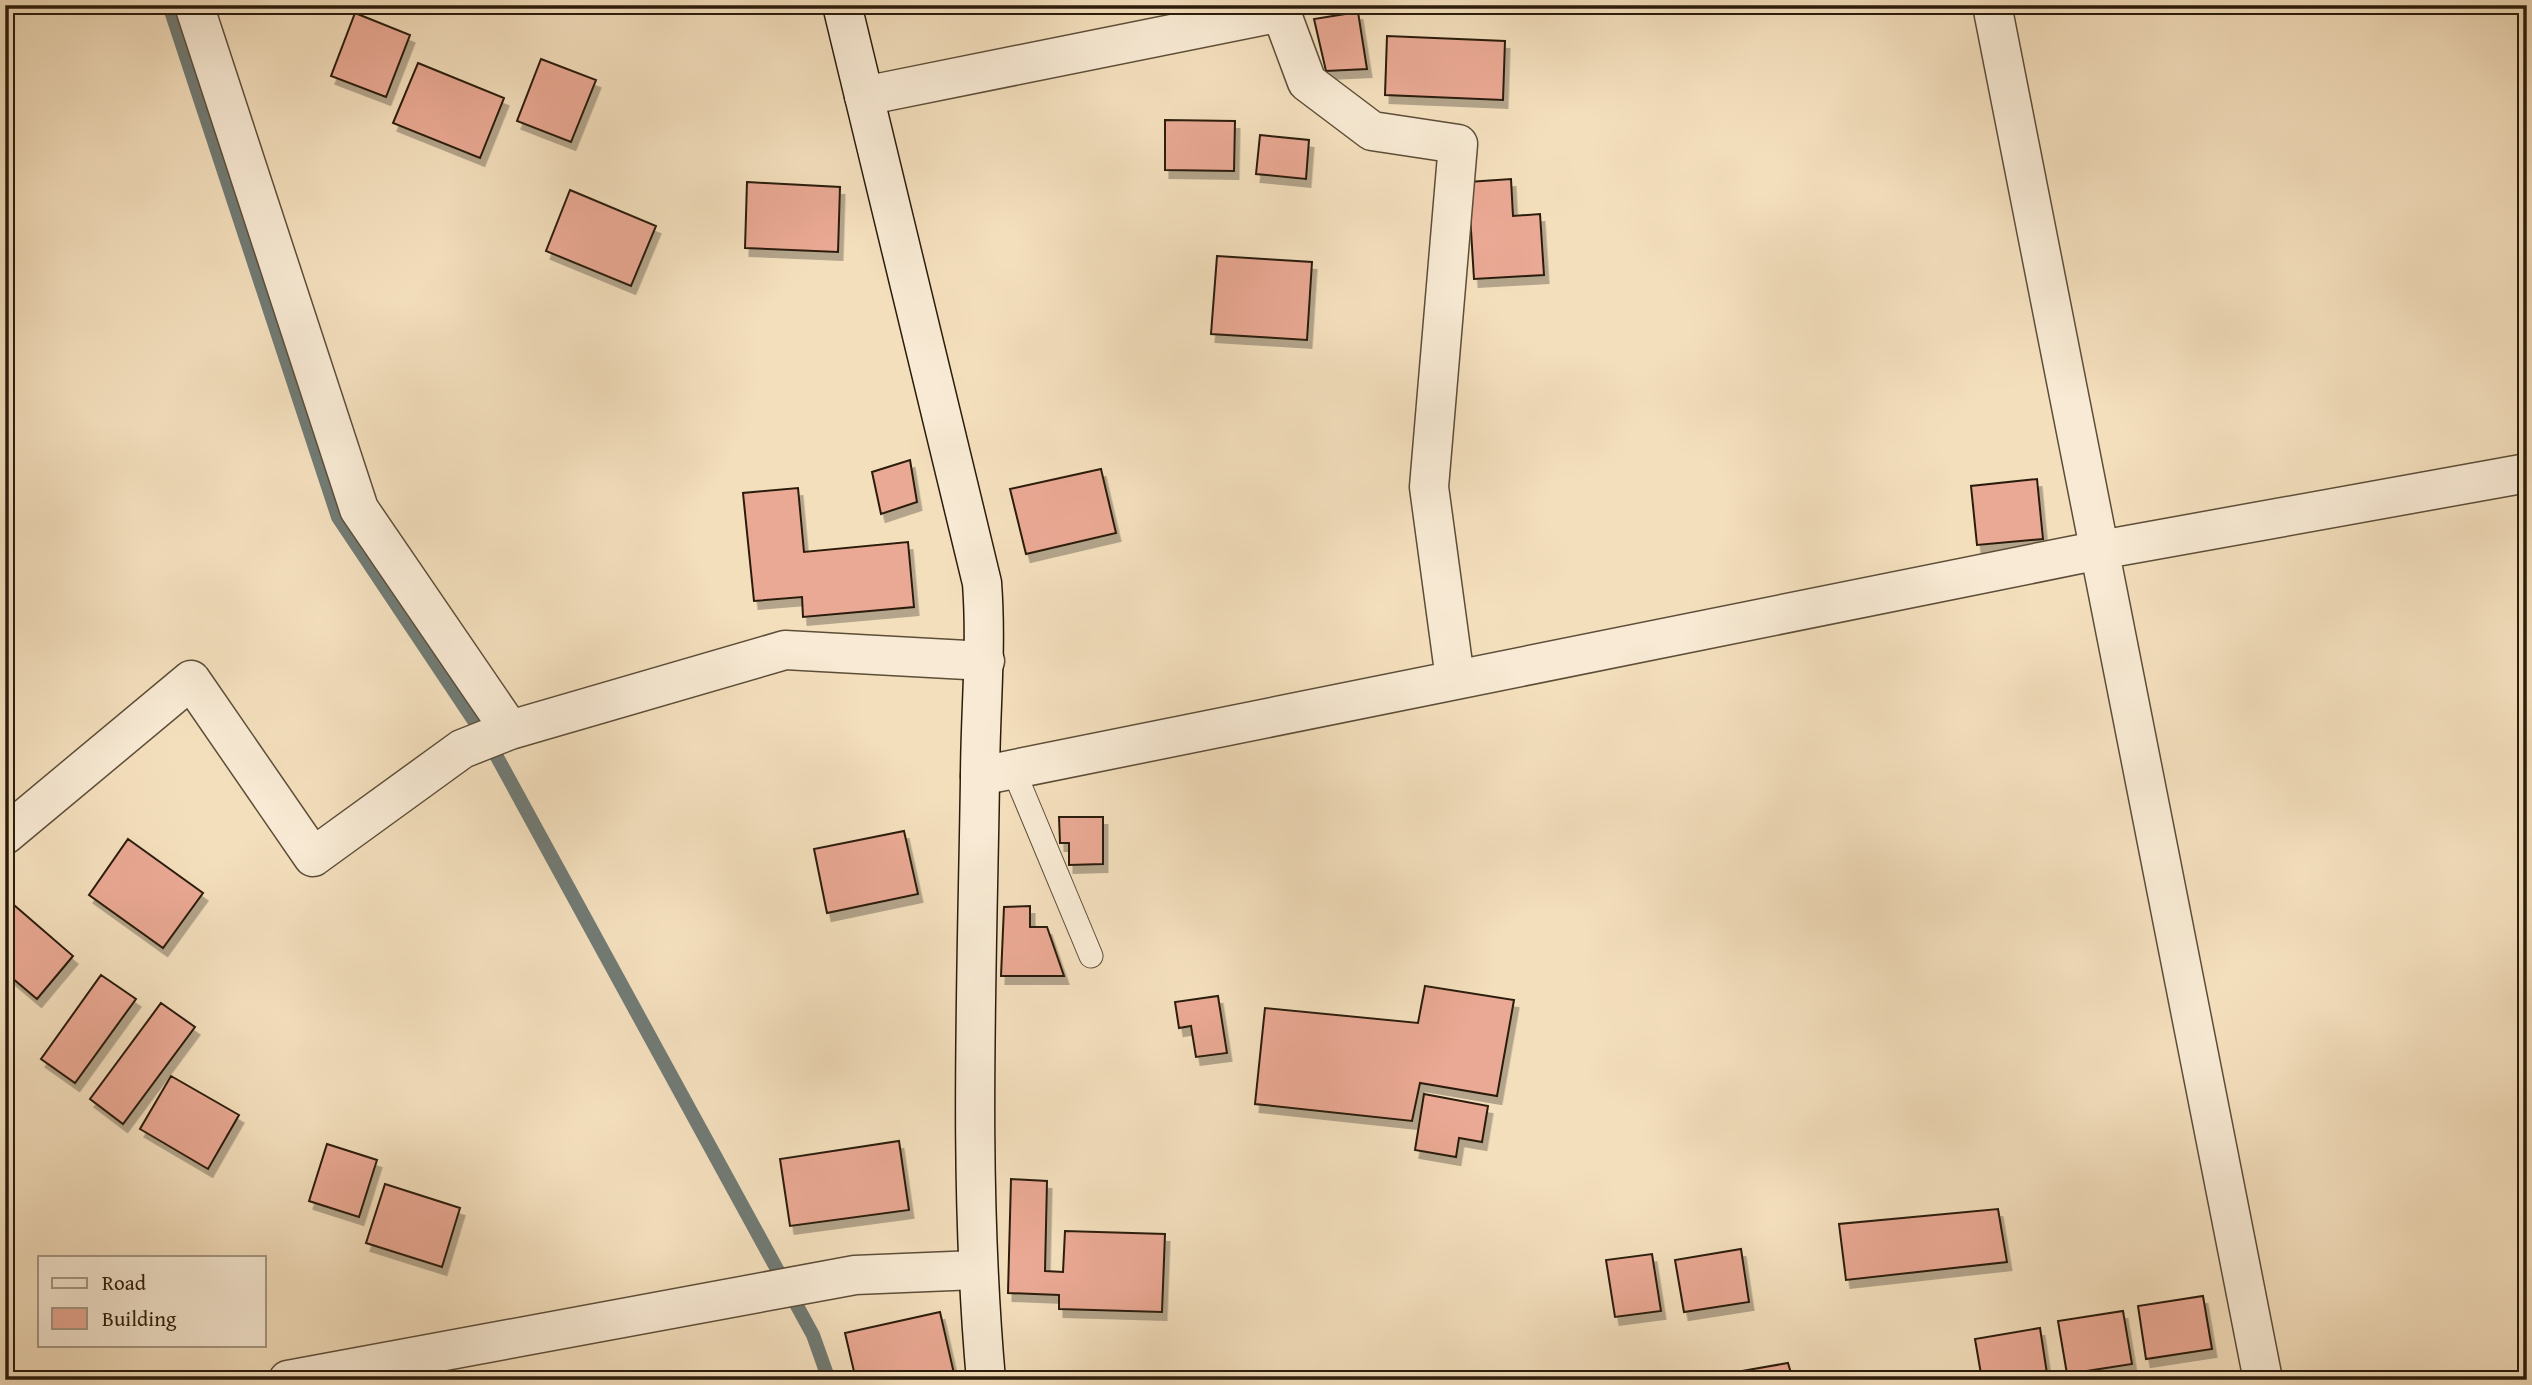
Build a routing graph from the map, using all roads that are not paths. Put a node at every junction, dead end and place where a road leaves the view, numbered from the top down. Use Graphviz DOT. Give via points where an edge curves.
graph roads {
  1 [pos="194,5"];
  2 [pos="842,5"];
  3 [pos="1992,5"];
  4 [pos="864,96"];
  5 [pos="2527,473"];
  6 [pos="2100,550"];
  7 [pos="985,662"];
  8 [pos="1455,679"];
  9 [pos="509,731"];
  10 [pos="996,772"];
  11 [pos="5,835"];
  12 [pos="1091,956"];
  13 [pos="976,1270"];
  14 [pos="288,1380"];
  15 [pos="986,1380"];
  16 [pos="2263,1380"];
  1 -- 9 [label="street" via="359,509"];
  2 -- 4 [label="street"];
  3 -- 6 [label="street"];
  4 -- 7 [label="street" via="982,583"];
  4 -- 8 [label="street" via="1281,12 1307,82 1372,131 1458,144 1429,487"];
  5 -- 6 [label="street"];
  6 -- 8 [label="street"];
  6 -- 16 [label="street"];
  7 -- 9 [label="street" via="785,650"];
  7 -- 10 [label="street"];
  8 -- 10 [label="street"];
  9 -- 11 [label="street" via="462,749 313,857 191,680"];
  10 -- 12 [label="lane"];
  10 -- 13 [label="street"];
  13 -- 14 [label="street" via="855,1275"];
  13 -- 15 [label="street"];
}
